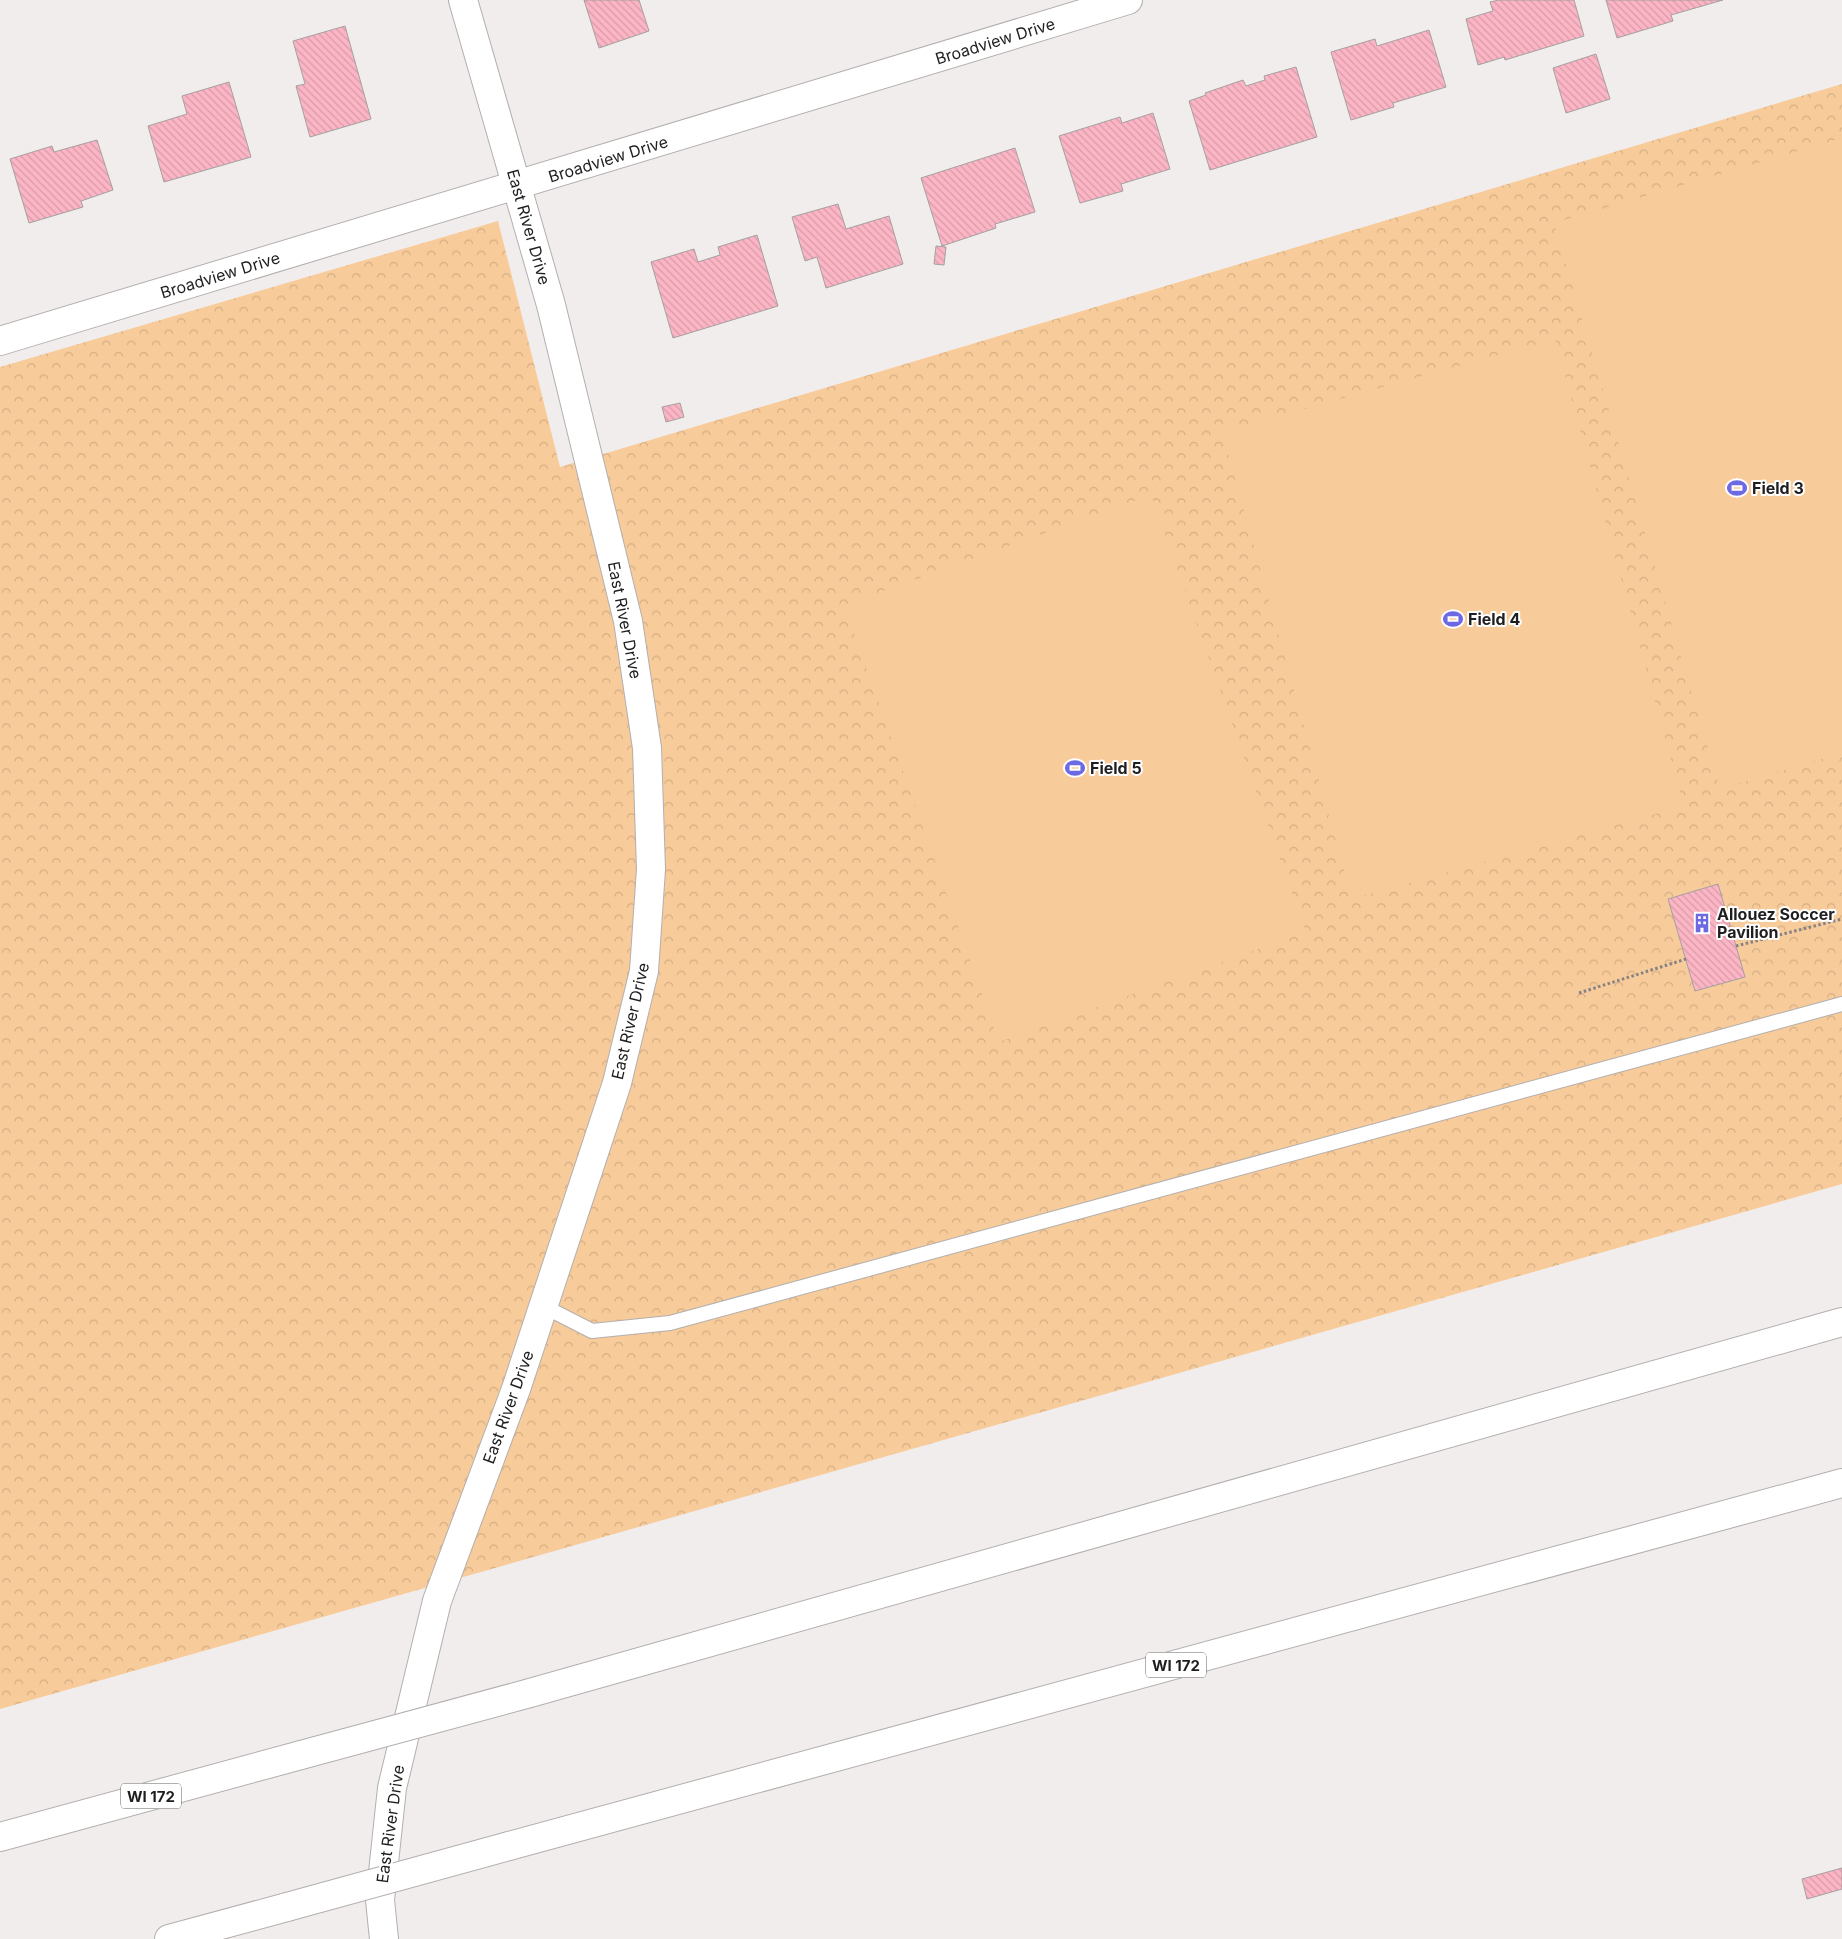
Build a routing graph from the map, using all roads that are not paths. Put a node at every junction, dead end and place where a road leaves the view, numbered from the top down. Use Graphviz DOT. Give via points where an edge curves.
graph roads {
  1 [pos="463,0"];
  2 [pos="1128,0"];
  3 [pos="517,186"];
  4 [pos="0,341"];
  5 [pos="1842,1004"];
  6 [pos="543,1306"];
  7 [pos="1842,1322"];
  8 [pos="1842,1483"];
  9 [pos="0,1837"];
  10 [pos="170,1939"];
  11 [pos="384,1939"];
  1 -- 3 [label="main road, East River Drive"];
  2 -- 3 [label="main road, Broadview Drive"];
  3 -- 4 [label="main road, Broadview Drive"];
  3 -- 6 [label="main road, East River Drive" via="552,305 628,621 647,748 651,869 644,971 617,1083"];
  5 -- 6 [label="lane" via="670,1323 592,1331"];
  6 -- 11 [label="main road, East River Drive" via="516,1389 436,1601 392,1788 380,1900"];
  7 -- 9 [label="main road, WI 172, bridge" via="530,1693"];
  8 -- 10 [label="main road, WI 172, bridge"];
}
